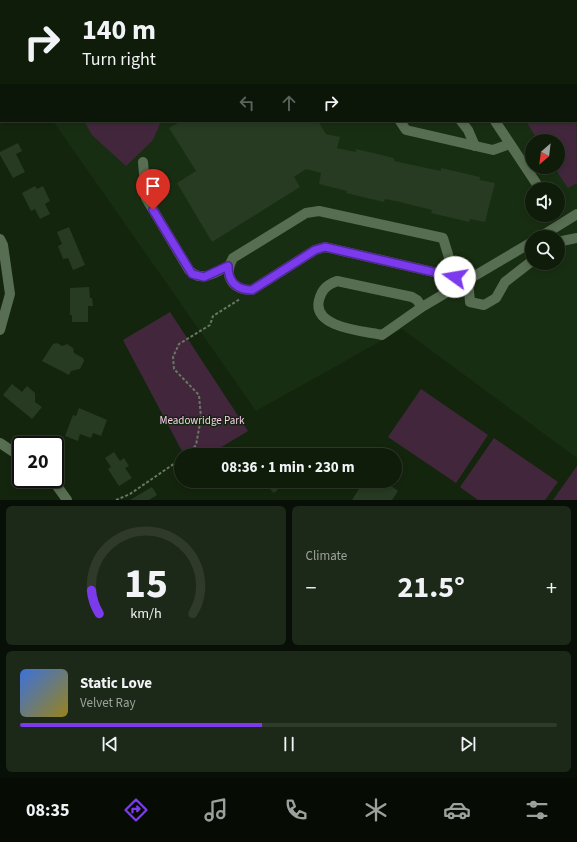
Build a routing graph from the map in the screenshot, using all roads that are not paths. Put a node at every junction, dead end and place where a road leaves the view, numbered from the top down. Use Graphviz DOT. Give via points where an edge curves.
graph roads {
  1 [pos="400,122"];
  2 [pos="462,122"];
  3 [pos="496,122"];
  4 [pos="510,144"];
  5 [pos="475,146"];
  6 [pos="143,162"];
  7 [pos="535,182"];
  8 [pos="577,214"];
  9 [pos="565,218"];
  10 [pos="557,222"];
  11 [pos="548,230"];
  12 [pos="577,238"];
  13 [pos="0,239"];
  14 [pos="565,240"];
  15 [pos="525,246"];
  16 [pos="228,266"];
  17 [pos="525,266"];
  18 [pos="455,277"];
  19 [pos="468,280"];
  20 [pos="422,308"];
  21 [pos="0,330"];
  22 [pos="0,443"];
  23 [pos="12,451"];
  24 [pos="58,488"];
  25 [pos="67,500"];
  1 -- 5 [label="street" via="406,130"];
  2 -- 5 [label="street"];
  3 -- 4 [label="street"];
  4 -- 5 [label="street" via="493,150"];
  4 -- 7 [label="street"];
  6 -- 16 [label="street" via="146,198 192,274 204,277"];
  8 -- 9 [label="street"];
  10 -- 11 [label="street"];
  12 -- 14 [label="street"];
  13 -- 21 [label="street" via="10,294"];
  15 -- 19 [label="street"];
  16 -- 18 [label="street" via="231,281 246,290 252,290 315,250 325,247"];
  16 -- 18 [label="street" via="233,258 306,213 319,211 443,238"];
  17 -- 19 [label="street" via="505,282 496,298 484,305 470,302"];
  18 -- 19 [label="street"];
  19 -- 20 [label="street"];
  20 -- 20 [label="street" via="412,297 337,281 326,286 317,306 320,313 332,324 382,335"];
  22 -- 23 [label="street"];
  24 -- 25 [label="street"];
}
